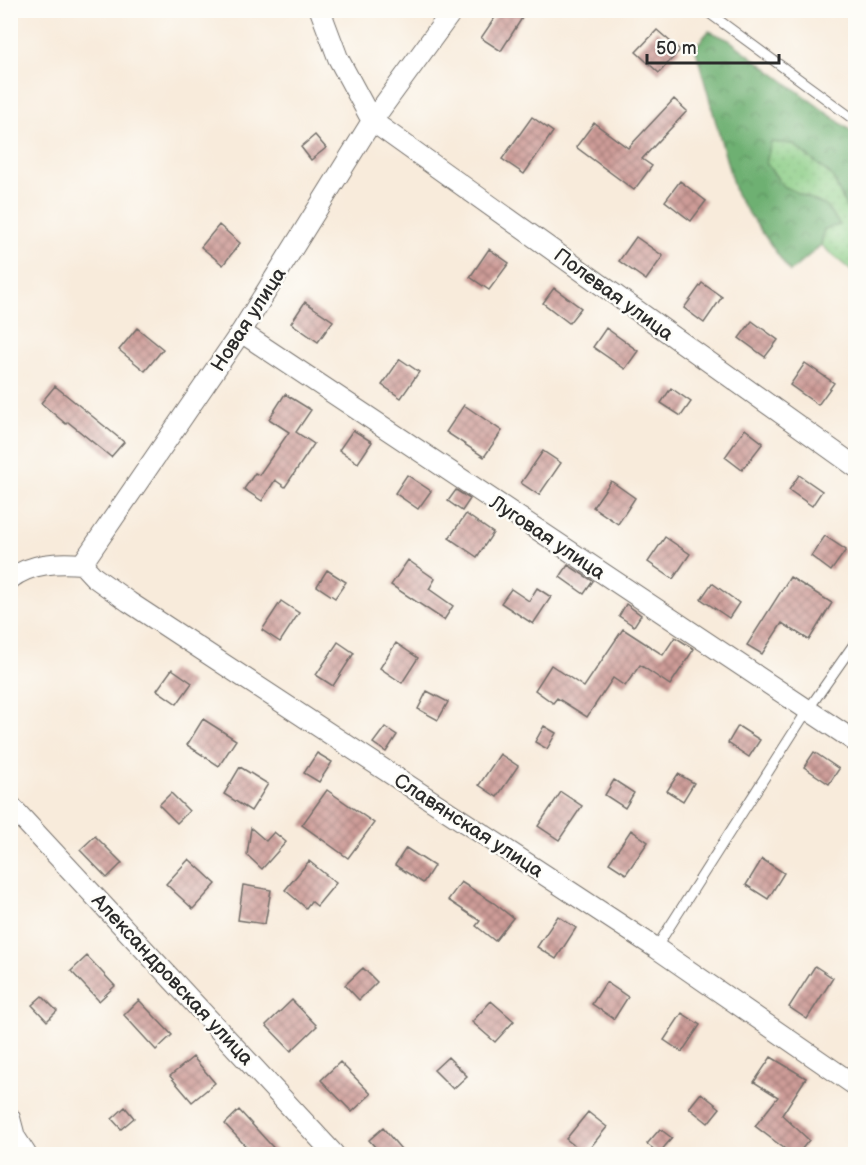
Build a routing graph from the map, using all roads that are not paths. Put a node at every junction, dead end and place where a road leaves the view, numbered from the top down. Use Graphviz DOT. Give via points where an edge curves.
graph roads {
  1 [pos="320,10"];
  2 [pos="453,10"];
  3 [pos="705,10"];
  4 [pos="372,121"];
  5 [pos="855,121"];
  6 [pos="241,332"];
  7 [pos="855,467"];
  8 [pos="82,564"];
  9 [pos="10,579"];
  10 [pos="855,641"];
  11 [pos="807,711"];
  12 [pos="855,742"];
  13 [pos="10,805"];
  14 [pos="657,948"];
  15 [pos="855,1086"];
  16 [pos="10,1118"];
  17 [pos="25,1154"];
  18 [pos="334,1155"];
  1 -- 4 [label="street" via="338,58"];
  2 -- 4 [label="street, Новая улица"];
  3 -- 5 [label="lane"];
  4 -- 6 [label="street, Новая улица"];
  4 -- 7 [label="street, Полевая улица"];
  6 -- 8 [label="street, Новая улица"];
  6 -- 11 [label="street, Луговая улица"];
  8 -- 9 [label="street" via="64,562 34,567"];
  8 -- 14 [label="street, Славянская улица" via="129,602"];
  10 -- 11 [label="lane"];
  11 -- 12 [label="street, Луговая улица"];
  11 -- 14 [label="lane"];
  13 -- 18 [label="street, Александровская улица"];
  14 -- 15 [label="street, Славянская улица"];
  16 -- 17 [label="street"];
}
